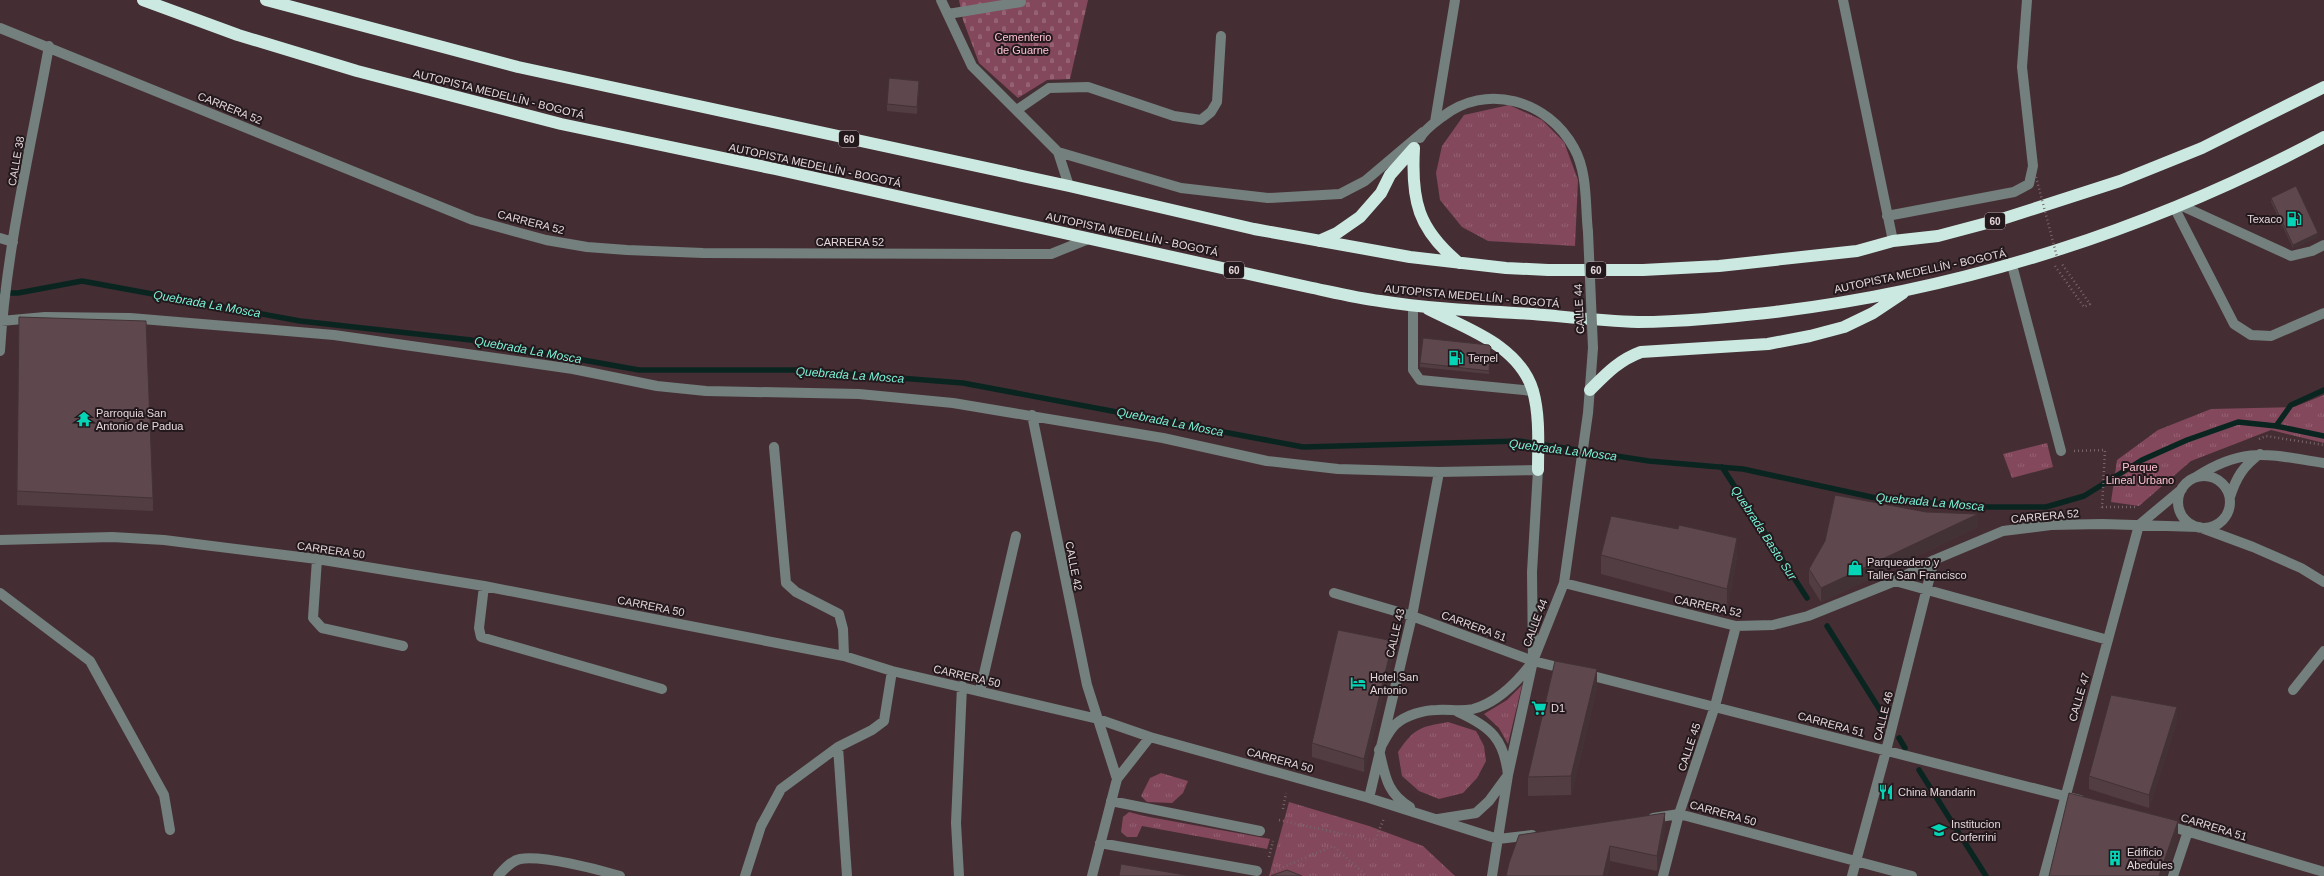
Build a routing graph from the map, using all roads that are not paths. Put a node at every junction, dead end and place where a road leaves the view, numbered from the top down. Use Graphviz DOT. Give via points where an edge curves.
graph roads {
  1 [pos="143,0"];
  2 [pos="266,0"];
  3 [pos="941,0"];
  4 [pos="1455,0"];
  5 [pos="1843,0"];
  6 [pos="2027,0"];
  7 [pos="1022,2"];
  8 [pos="948,14"];
  9 [pos="0,28"];
  10 [pos="1221,36"];
  11 [pos="49,46"];
  12 [pos="2324,86"];
  13 [pos="1017,110"];
  14 [pos="1435,122"];
  15 [pos="1423,132"];
  16 [pos="2324,137"];
  17 [pos="1414,148"];
  18 [pos="1058,152"];
  19 [pos="1070,186"];
  20 [pos="2177,206"];
  21 [pos="1887,216"];
  22 [pos="0,238"];
  23 [pos="1090,238"];
  24 [pos="1319,241"];
  25 [pos="1893,241"];
  26 [pos="13,242"];
  27 [pos="2324,245"];
  28 [pos="1459,263"];
  29 [pos="2012,265"];
  30 [pos="1911,288"];
  31 [pos="1417,306"];
  32 [pos="2324,313"];
  33 [pos="1,322"];
  34 [pos="0,351"];
  35 [pos="1590,390"];
  36 [pos="1533,391"];
  37 [pos="1032,415"];
  38 [pos="774,447"];
  39 [pos="2061,451"];
  40 [pos="2261,453"];
  41 [pos="2324,463"];
  42 [pos="1538,465"];
  43 [pos="1439,472"];
  44 [pos="2192,480"];
  45 [pos="2182,489"];
  46 [pos="2230,497"];
  47 [pos="2139,525"];
  48 [pos="2198,527"];
  49 [pos="1016,536"];
  50 [pos="0,540"];
  51 [pos="317,560"];
  52 [pos="1934,560"];
  53 [pos="1895,581"];
  54 [pos="2324,582"];
  55 [pos="1564,583"];
  56 [pos="484,586"];
  57 [pos="1927,588"];
  58 [pos="0,593"];
  59 [pos="1334,593"];
  60 [pos="1412,616"];
  61 [pos="1736,626"];
  62 [pos="2108,640"];
  63 [pos="403,646"];
  64 [pos="2324,651"];
  65 [pos="844,656"];
  66 [pos="1533,661"];
  67 [pos="892,671"];
  68 [pos="962,686"];
  69 [pos="662,689"];
  70 [pos="2293,690"];
  71 [pos="980,691"];
  72 [pos="1715,706"];
  73 [pos="1458,712"];
  74 [pos="1098,719"];
  75 [pos="1150,737"];
  76 [pos="838,747"];
  77 [pos="1379,750"];
  78 [pos="1886,751"];
  79 [pos="1508,775"];
  80 [pos="1117,779"];
  81 [pos="2064,795"];
  82 [pos="1369,798"];
  83 [pos="1111,801"];
  84 [pos="2094,804"];
  85 [pos="1679,814"];
  86 [pos="1422,815"];
  87 [pos="1438,819"];
  88 [pos="1640,820"];
  89 [pos="2159,823"];
  90 [pos="170,830"];
  91 [pos="1260,831"];
  92 [pos="2188,831"];
  93 [pos="1546,833"];
  94 [pos="1498,839"];
  95 [pos="1100,843"];
  96 [pos="1856,860"];
  97 [pos="1262,872"];
  98 [pos="2324,872"];
  99 [pos="498,876"];
  100 [pos="620,876"];
  101 [pos="744,876"];
  102 [pos="848,876"];
  103 [pos="959,876"];
  104 [pos="1092,876"];
  105 [pos="1492,876"];
  106 [pos="1663,876"];
  107 [pos="1852,876"];
  108 [pos="1912,876"];
  109 [pos="2044,876"];
  110 [pos="2173,876"];
  1 -- 23 [label="highway, AUTOPISTA MEDELLÍN - BOGOTÁ / 60" via="238,35 350,68 561,124"];
  2 -- 19 [label="highway, 60" via="518,67"];
  3 -- 8 [label="street"];
  4 -- 14 [label="street"];
  5 -- 21 [label="street"];
  6 -- 21 [label="street" via="2022,67 2033,166 2029,184 2014,192"];
  7 -- 8 [label="street"];
  8 -- 13 [label="street" via="972,66"];
  9 -- 11 [label="street, CARRERA 52"];
  10 -- 13 [label="street" via="1217,102 1211,112 1201,120 1174,116 1088,87 1049,88"];
  11 -- 23 [label="street, CARRERA 52" via="473,220 546,240 587,247 703,253 1051,254"];
  11 -- 26 [label="street, CALLE 38"];
  12 -- 25 [label="highway, 60" via="2208,144 2120,181 2002,219 1938,236"];
  13 -- 18 [label="street"];
  14 -- 15 [label="street, CALLE 44"];
  14 -- 35 [label="street, CALLE 44, bridge" via="1461,104 1492,98 1509,99 1537,111 1550,120 1574,148 1582,170 1588,232 1593,348"];
  15 -- 17 [label="street, CALLE 44"];
  15 -- 18 [label="street" via="1365,181 1340,194 1268,198 1181,188"];
  16 -- 20 [label="highway, AUTOPISTA MEDELLÍN - BOGOTÁ / 60" via="2230,184"];
  17 -- 24 [label="highway" via="1390,175 1381,193 1365,213 1349,226"];
  17 -- 28 [label="highway" via="1412,172 1423,223 1433,239"];
  18 -- 19 [label="street"];
  19 -- 24 [label="highway, 60" via="1254,229"];
  20 -- 27 [label="street" via="2291,256"];
  20 -- 29 [label="highway, AUTOPISTA MEDELLÍN - BOGOTÁ / 60"];
  20 -- 32 [label="street" via="2234,324 2251,335 2271,336"];
  21 -- 25 [label="street"];
  22 -- 26 [label="street"];
  23 -- 31 [label="highway, AUTOPISTA MEDELLÍN - BOGOTÁ / 60" via="1308,287"];
  24 -- 28 [label="highway, 60"];
  25 -- 28 [label="highway, 60" via="1857,250 1805,257 1719,266 1643,270 1548,270"];
  26 -- 33 [label="street, CALLE 38"];
  29 -- 30 [label="highway, AUTOPISTA MEDELLÍN - BOGOTÁ / 60"];
  29 -- 39 [label="street"];
  30 -- 31 [label="highway, AUTOPISTA MEDELLÍN - BOGOTÁ / 60" via="1799,309 1637,322"];
  30 -- 35 [label="highway" via="1873,313 1844,327 1810,336 1768,344 1641,352 1616,364"];
  31 -- 36 [label="highway" via="1496,343 1513,357"];
  31 -- 36 [label="street" via="1413,370 1420,380"];
  33 -- 34 [label="street, CALLE 38"];
  33 -- 37 [label="street" via="44,317 130,318 334,335 573,369 657,386 706,392 859,394 953,403"];
  35 -- 55 [label="street, CALLE 44"];
  36 -- 42 [label="highway"];
  37 -- 43 [label="street" via="1163,438 1267,461 1338,469"];
  37 -- 74 [label="street, CALLE 42" via="1087,685"];
  38 -- 65 [label="street" via="786,583 796,592 839,614 843,629"];
  40 -- 41 [label="street"];
  40 -- 44 [label="street" via="2230,459 2213,466"];
  40 -- 46 [label="street" via="2246,464"];
  42 -- 43 [label="street"];
  42 -- 66 [label="street, CALLE 44" via="1532,572"];
  43 -- 60 [label="street, CALLE 43"];
  44 -- 45 [label="street"];
  44 -- 46 [label="street" via="2207,477 2215,479 2222,484"];
  45 -- 47 [label="street"];
  45 -- 48 [label="street" via="2178,502 2179,509 2186,521"];
  46 -- 48 [label="street" via="2227,514 2222,521 2207,528"];
  47 -- 48 [label="street, CARRERA 52"];
  47 -- 52 [label="street, CARRERA 52" via="2051,525 2003,531"];
  47 -- 62 [label="street, CALLE 47"];
  48 -- 54 [label="street, CARRERA 52" via="2260,550 2301,568"];
  49 -- 71 [label="street"];
  50 -- 51 [label="street, CARRERA 50" via="164,540"];
  51 -- 56 [label="street, CARRERA 50"];
  51 -- 63 [label="street" via="313,618 322,628"];
  52 -- 53 [label="street, CARRERA 52"];
  52 -- 57 [label="street, CALLE 46"];
  53 -- 57 [label="street"];
  53 -- 61 [label="street, CARRERA 52" via="1801,618 1773,625"];
  55 -- 61 [label="street, CARRERA 52"];
  55 -- 66 [label="street, CALLE 44"];
  56 -- 65 [label="street, CARRERA 50"];
  56 -- 69 [label="street" via="478,628 481,637"];
  57 -- 62 [label="street"];
  57 -- 78 [label="street, CALLE 46"];
  58 -- 90 [label="street" via="90,661 164,795"];
  59 -- 60 [label="street, CARRERA 51"];
  60 -- 66 [label="street, CARRERA 51"];
  60 -- 77 [label="street, CALLE 43"];
  61 -- 72 [label="street, CALLE 45"];
  62 -- 81 [label="street, CALLE 47"];
  64 -- 70 [label="street"];
  65 -- 67 [label="street, CARRERA 50"];
  66 -- 72 [label="street, CARRERA 51"];
  66 -- 73 [label="street" via="1519,679 1494,699 1475,709"];
  66 -- 79 [label="street, CALLE 44"];
  67 -- 68 [label="street, CARRERA 50"];
  67 -- 76 [label="street" via="884,721"];
  68 -- 71 [label="street, CARRERA 50"];
  68 -- 103 [label="street" via="956,823"];
  71 -- 74 [label="street, CARRERA 50"];
  72 -- 78 [label="street, CARRERA 51"];
  72 -- 85 [label="street, CALLE 45"];
  73 -- 77 [label="street" via="1437,710 1415,714 1396,724"];
  73 -- 79 [label="street" via="1478,721 1495,736 1506,755"];
  74 -- 75 [label="street, CARRERA 50"];
  74 -- 80 [label="street, CALLE 42"];
  75 -- 80 [label="street"];
  75 -- 82 [label="street, CARRERA 50"];
  76 -- 101 [label="street" via="781,789 761,826"];
  76 -- 102 [label="street"];
  77 -- 82 [label="street, CALLE 43"];
  77 -- 86 [label="street" via="1386,782 1400,802"];
  78 -- 81 [label="street, CARRERA 51"];
  78 -- 96 [label="street, CALLE 46"];
  79 -- 87 [label="street" via="1489,801 1476,813"];
  79 -- 94 [label="street, CALLE 44"];
  80 -- 83 [label="street"];
  81 -- 84 [label="street, CARRERA 51"];
  81 -- 109 [label="street, CALLE 47"];
  82 -- 86 [label="street, CARRERA 50"];
  83 -- 91 [label="street"];
  83 -- 95 [label="street"];
  85 -- 88 [label="street, CARRERA 50"];
  85 -- 96 [label="street, CARRERA 50"];
  85 -- 106 [label="street, CALLE 45"];
  86 -- 87 [label="street, CARRERA 50"];
  87 -- 94 [label="street, CARRERA 50"];
  89 -- 92 [label="street, CARRERA 51"];
  92 -- 98 [label="street, CARRERA 51"];
  92 -- 110 [label="street"];
  93 -- 94 [label="street, CARRERA 50"];
  94 -- 105 [label="street, CALLE 44"];
  95 -- 97 [label="street"];
  95 -- 104 [label="street"];
  96 -- 107 [label="street, CALLE 46"];
  96 -- 108 [label="street, CARRERA 50"];
  99 -- 100 [label="street" via="519,859 557,861"];
}
